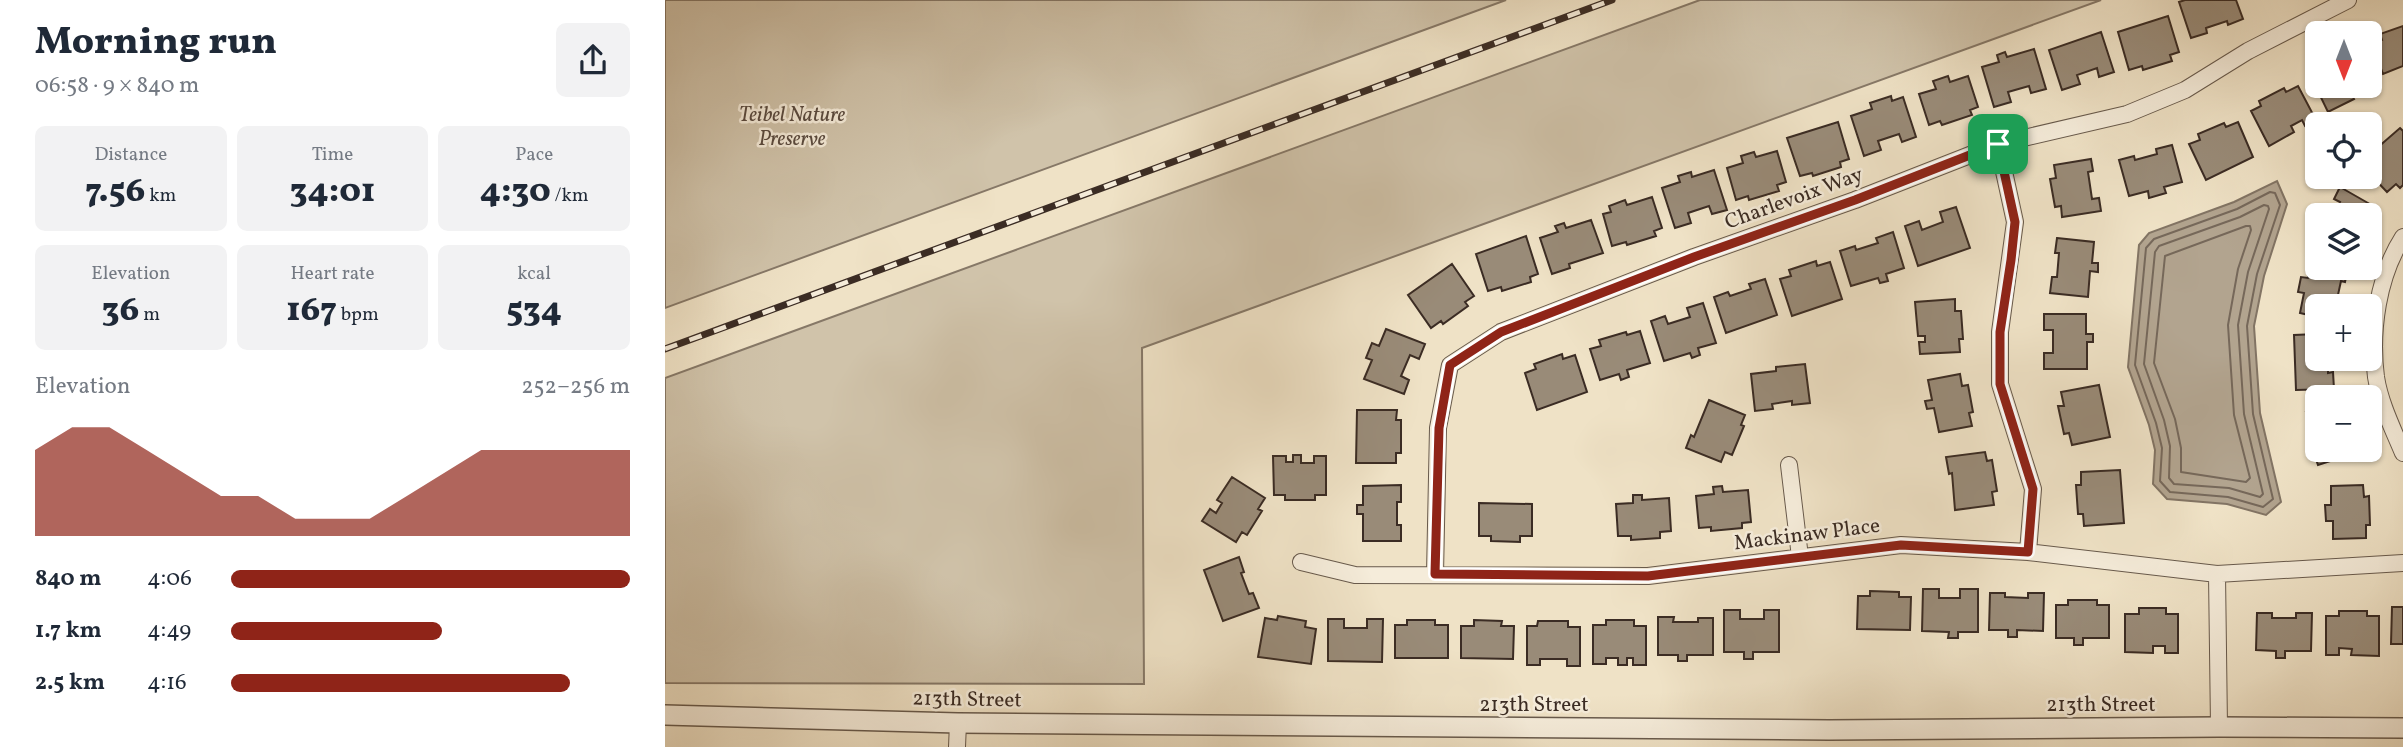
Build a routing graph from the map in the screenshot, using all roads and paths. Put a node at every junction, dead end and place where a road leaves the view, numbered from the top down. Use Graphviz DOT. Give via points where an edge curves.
graph roads {
  1 [pos="2348,0"];
  2 [pos="1998,144"];
  3 [pos="2403,237"];
  4 [pos="2403,453"];
  5 [pos="1789,466"];
  6 [pos="2028,552"];
  7 [pos="1800,557"];
  8 [pos="1301,562"];
  9 [pos="2403,563"];
  10 [pos="1435,574"];
  11 [pos="2217,574"];
  12 [pos="665,715"];
  13 [pos="958,723"];
  14 [pos="2219,727"];
  15 [pos="2403,728"];
  16 [pos="957,747"];
  1 -- 2 [label="street, Charlevoix Way" via="2248,51 2185,90 2127,114"];
  2 -- 6 [label="street" via="2015,222 2000,332 2000,384 2033,489"];
  2 -- 10 [label="street, Charlevoix Way" via="1501,332 1450,365 1439,428"];
  3 -- 4 [label="street" via="2384,278 2374,330 2376,378"];
  5 -- 7 [label="street"];
  6 -- 7 [label="street, Mackinaw Place" via="1901,545"];
  6 -- 11 [label="street, Mackinaw Place"];
  7 -- 10 [label="street, Mackinaw Place" via="1648,576"];
  8 -- 10 [label="street, Mackinaw Place" via="1355,575"];
  9 -- 11 [label="street, Mackinaw Place"];
  11 -- 14 [label="street"];
  12 -- 13 [label="street, 213th Street"];
  13 -- 14 [label="street, 213th Street" via="1829,730"];
  13 -- 16 [label="street"];
  14 -- 15 [label="street, 213th Street"];
}
